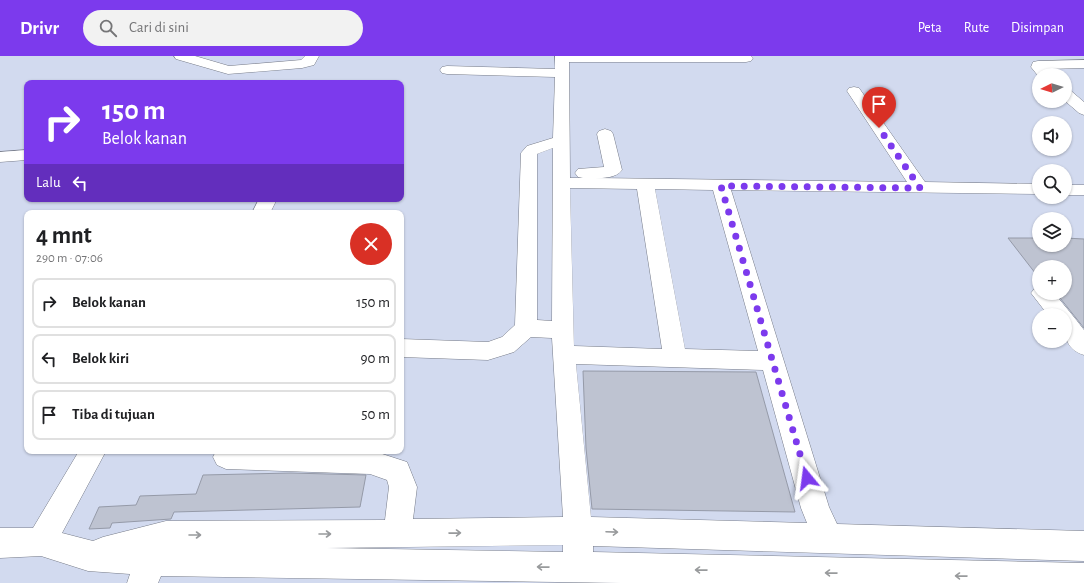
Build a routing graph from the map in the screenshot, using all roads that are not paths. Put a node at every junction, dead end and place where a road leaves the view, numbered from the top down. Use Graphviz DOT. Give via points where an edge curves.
graph roads {
  1 [pos="181,56"];
  2 [pos="312,56"];
  3 [pos="746,58"];
  4 [pos="562,62"];
  5 [pos="1084,64"];
  6 [pos="1039,68"];
  7 [pos="228,70"];
  8 [pos="447,70"];
  9 [pos="223,80"];
  10 [pos="854,91"];
  11 [pos="1072,99"];
  12 [pos="1084,110"];
  13 [pos="606,134"];
  14 [pos="561,141"];
  15 [pos="24,155"];
  16 [pos="0,157"];
  17 [pos="561,178"];
  18 [pos="645,184"];
  19 [pos="721,186"];
  20 [pos="920,188"];
  21 [pos="1032,189"];
  22 [pos="1072,190"];
  23 [pos="1084,190"];
  24 [pos="1048,300"];
  25 [pos="1054,308"];
  26 [pos="526,328"];
  27 [pos="563,330"];
  28 [pos="1072,331"];
  29 [pos="1084,346"];
  30 [pos="404,348"];
  31 [pos="563,355"];
  32 [pos="675,358"];
  33 [pos="772,361"];
  34 [pos="91,454"];
  35 [pos="226,457"];
  36 [pos="578,531"];
  37 [pos="397,534"];
  38 [pos="166,535"];
  39 [pos="828,538"];
  40 [pos="42,542"];
  41 [pos="0,543"];
  42 [pos="1025,544"];
  43 [pos="1084,546"];
  44 [pos="88,556"];
  45 [pos="578,567"];
  46 [pos="147,572"];
  47 [pos="1040,577"];
  48 [pos="1084,578"];
  1 -- 7 [label="street"];
  2 -- 7 [label="street" via="309,62 302,64"];
  3 -- 4 [label="street"];
  4 -- 8 [label="street"];
  4 -- 14 [label="street"];
  5 -- 6 [label="street" via="1038,65"];
  7 -- 9 [label="street"];
  10 -- 20 [label="street"];
  11 -- 12 [label="street"];
  13 -- 17 [label="street" via="613,170"];
  14 -- 17 [label="street"];
  14 -- 26 [label="street" via="533,148 529,153"];
  15 -- 16 [label="street"];
  17 -- 18 [label="street"];
  17 -- 27 [label="street"];
  18 -- 19 [label="street"];
  18 -- 32 [label="street"];
  19 -- 20 [label="street"];
  19 -- 33 [label="street"];
  20 -- 21 [label="street"];
  22 -- 23 [label="street"];
  24 -- 25 [label="street"];
  26 -- 27 [label="street"];
  26 -- 30 [label="street" via="508,346 488,351"];
  27 -- 31 [label="street"];
  28 -- 29 [label="street"];
  31 -- 32 [label="street"];
  31 -- 36 [label="street"];
  32 -- 33 [label="street"];
  33 -- 39 [label="street" via="815,508"];
  34 -- 40 [label="street"];
  35 -- 37 [label="street" via="370,462 397,471 404,487"];
  37 -- 36 [label="street, one-way"];
  36 -- 39 [label="street, one-way"];
  36 -- 45 [label="street"];
  38 -- 37 [label="street, one-way"];
  38 -- 44 [label="street"];
  38 -- 46 [label="street"];
  39 -- 42 [label="street"];
  40 -- 41 [label="street"];
  40 -- 44 [label="street"];
  42 -- 43 [label="street"];
  42 -- 47 [label="street"];
  44 -- 46 [label="street"];
  45 -- 46 [label="street, one-way"];
  47 -- 45 [label="street, one-way"];
  47 -- 48 [label="street"];
}
